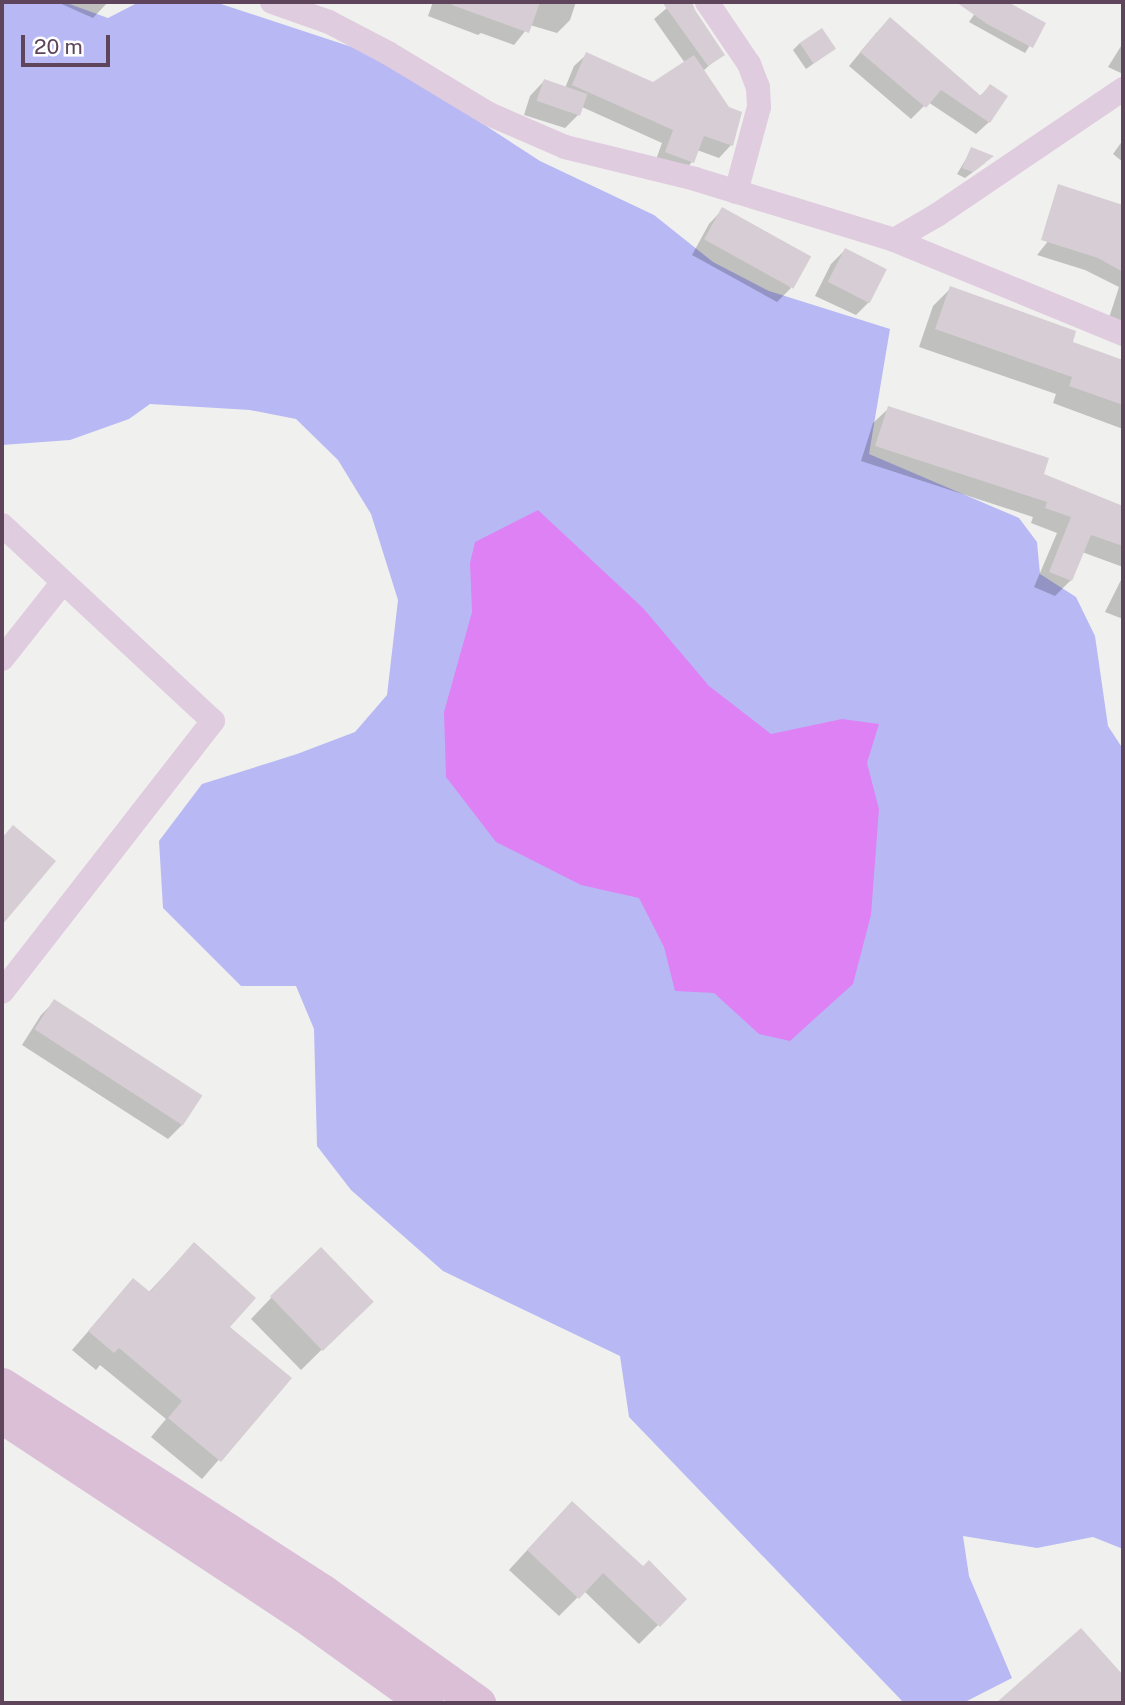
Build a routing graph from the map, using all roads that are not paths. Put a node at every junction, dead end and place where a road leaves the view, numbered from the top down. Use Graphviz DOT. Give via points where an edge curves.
graph roads {
  1 [pos="272,2"];
  2 [pos="707,2"];
  3 [pos="1123,89"];
  4 [pos="736,192"];
  5 [pos="894,240"];
  6 [pos="1123,334"];
  7 [pos="2,525"];
  8 [pos="63,582"];
  9 [pos="2,659"];
  10 [pos="2,992"];
  11 [pos="2,1385"];
  12 [pos="2,1416"];
  13 [pos="426,1703"];
  14 [pos="478,1703"];
  1 -- 4 [label="street" via="329,22 522,130 565,147"];
  2 -- 4 [label="street" via="749,64 758,87 759,107"];
  3 -- 5 [label="street"];
  4 -- 5 [label="street"];
  5 -- 6 [label="street"];
  7 -- 8 [label="street"];
  8 -- 9 [label="street"];
  8 -- 10 [label="street" via="213,721"];
  11 -- 14 [label="main road" via="323,1592"];
  12 -- 13 [label="main road" via="304,1615"];
}
